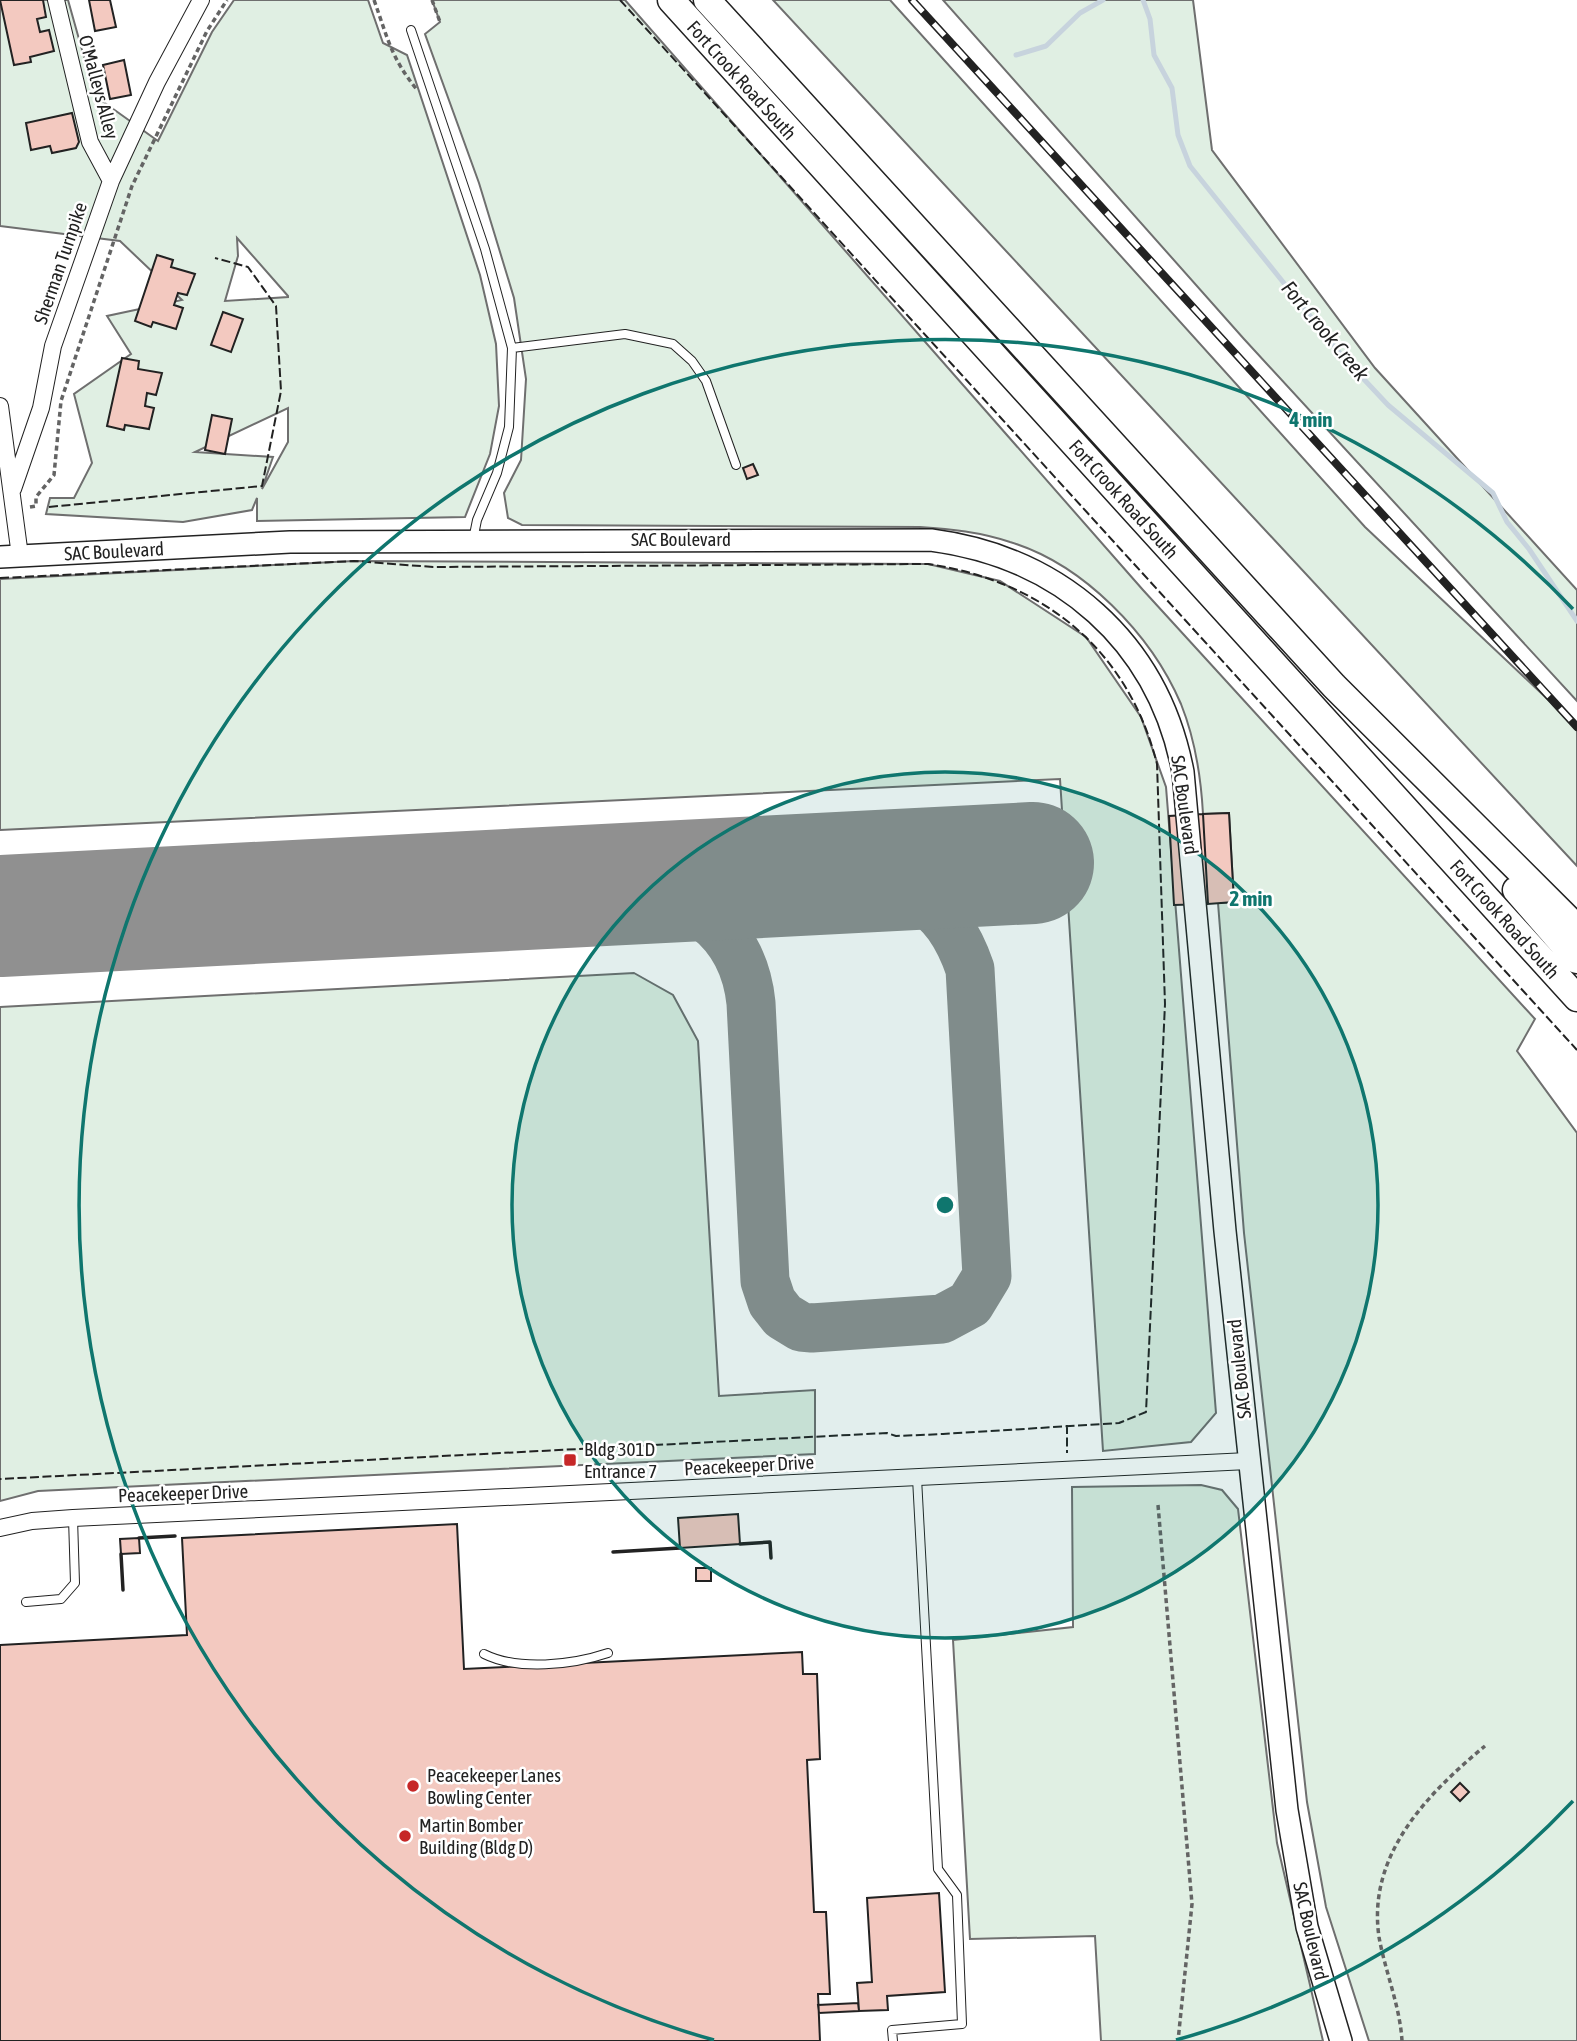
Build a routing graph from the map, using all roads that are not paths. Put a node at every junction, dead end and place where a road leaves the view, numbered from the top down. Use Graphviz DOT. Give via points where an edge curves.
graph roads {
  1 [pos="56,0"];
  2 [pos="201,0"];
  3 [pos="671,0"];
  4 [pos="707,0"];
  5 [pos="411,30"];
  6 [pos="111,181"];
  7 [pos="512,348"];
  8 [pos="0,406"];
  9 [pos="736,465"];
  10 [pos="7,489"];
  11 [pos="473,540"];
  12 [pos="10,556"];
  13 [pos="1334,685"];
  14 [pos="1577,928"];
  15 [pos="1577,960"];
  16 [pos="1577,998"];
  17 [pos="1248,1461"];
  18 [pos="917,1478"];
  19 [pos="73,1518"];
  20 [pos="0,1528"];
  21 [pos="26,1602"];
  22 [pos="608,1653"];
  23 [pos="484,1654"];
  24 [pos="893,2041"];
  25 [pos="1342,2041"];
  1 -- 6 [label="street, O'Malleys Alley" via="90,142"];
  2 -- 6 [label="street, Sherman Turnpike" via="161,72"];
  3 -- 16 [label="main road, Fort Crook Road South"];
  4 -- 13 [label="main road, Fort Crook Road South"];
  5 -- 7 [label="lane" via="485,249"];
  6 -- 10 [label="street, Sherman Turnpike" via="54,346 41,408"];
  7 -- 9 [label="lane" via="625,334 673,344 706,381"];
  7 -- 11 [label="lane" via="509,427"];
  8 -- 10 [label="street"];
  10 -- 12 [label="street, Sherman Turnpike"];
  11 -- 12 [label="street, SAC Boulevard" via="290,542"];
  11 -- 17 [label="street, SAC Boulevard" via="880,538 968,545 1047,576 1117,634 1160,699 1183,772"];
  13 -- 14 [label="main road, Fort Crook Road South"];
  13 -- 15 [label="main road"];
  17 -- 18 [label="street, Peacekeeper Drive"];
  17 -- 25 [label="street, SAC Boulevard" via="1287,1810 1307,1927"];
  18 -- 19 [label="street, Peacekeeper Drive"];
  18 -- 24 [label="lane" via="938,1869 957,1895 962,2024 892,2030"];
  19 -- 20 [label="street, Peacekeeper Drive"];
  19 -- 21 [label="lane" via="75,1583 61,1599"];
  22 -- 23 [label="lane" via="588,1660 536,1663 500,1661"];
}
